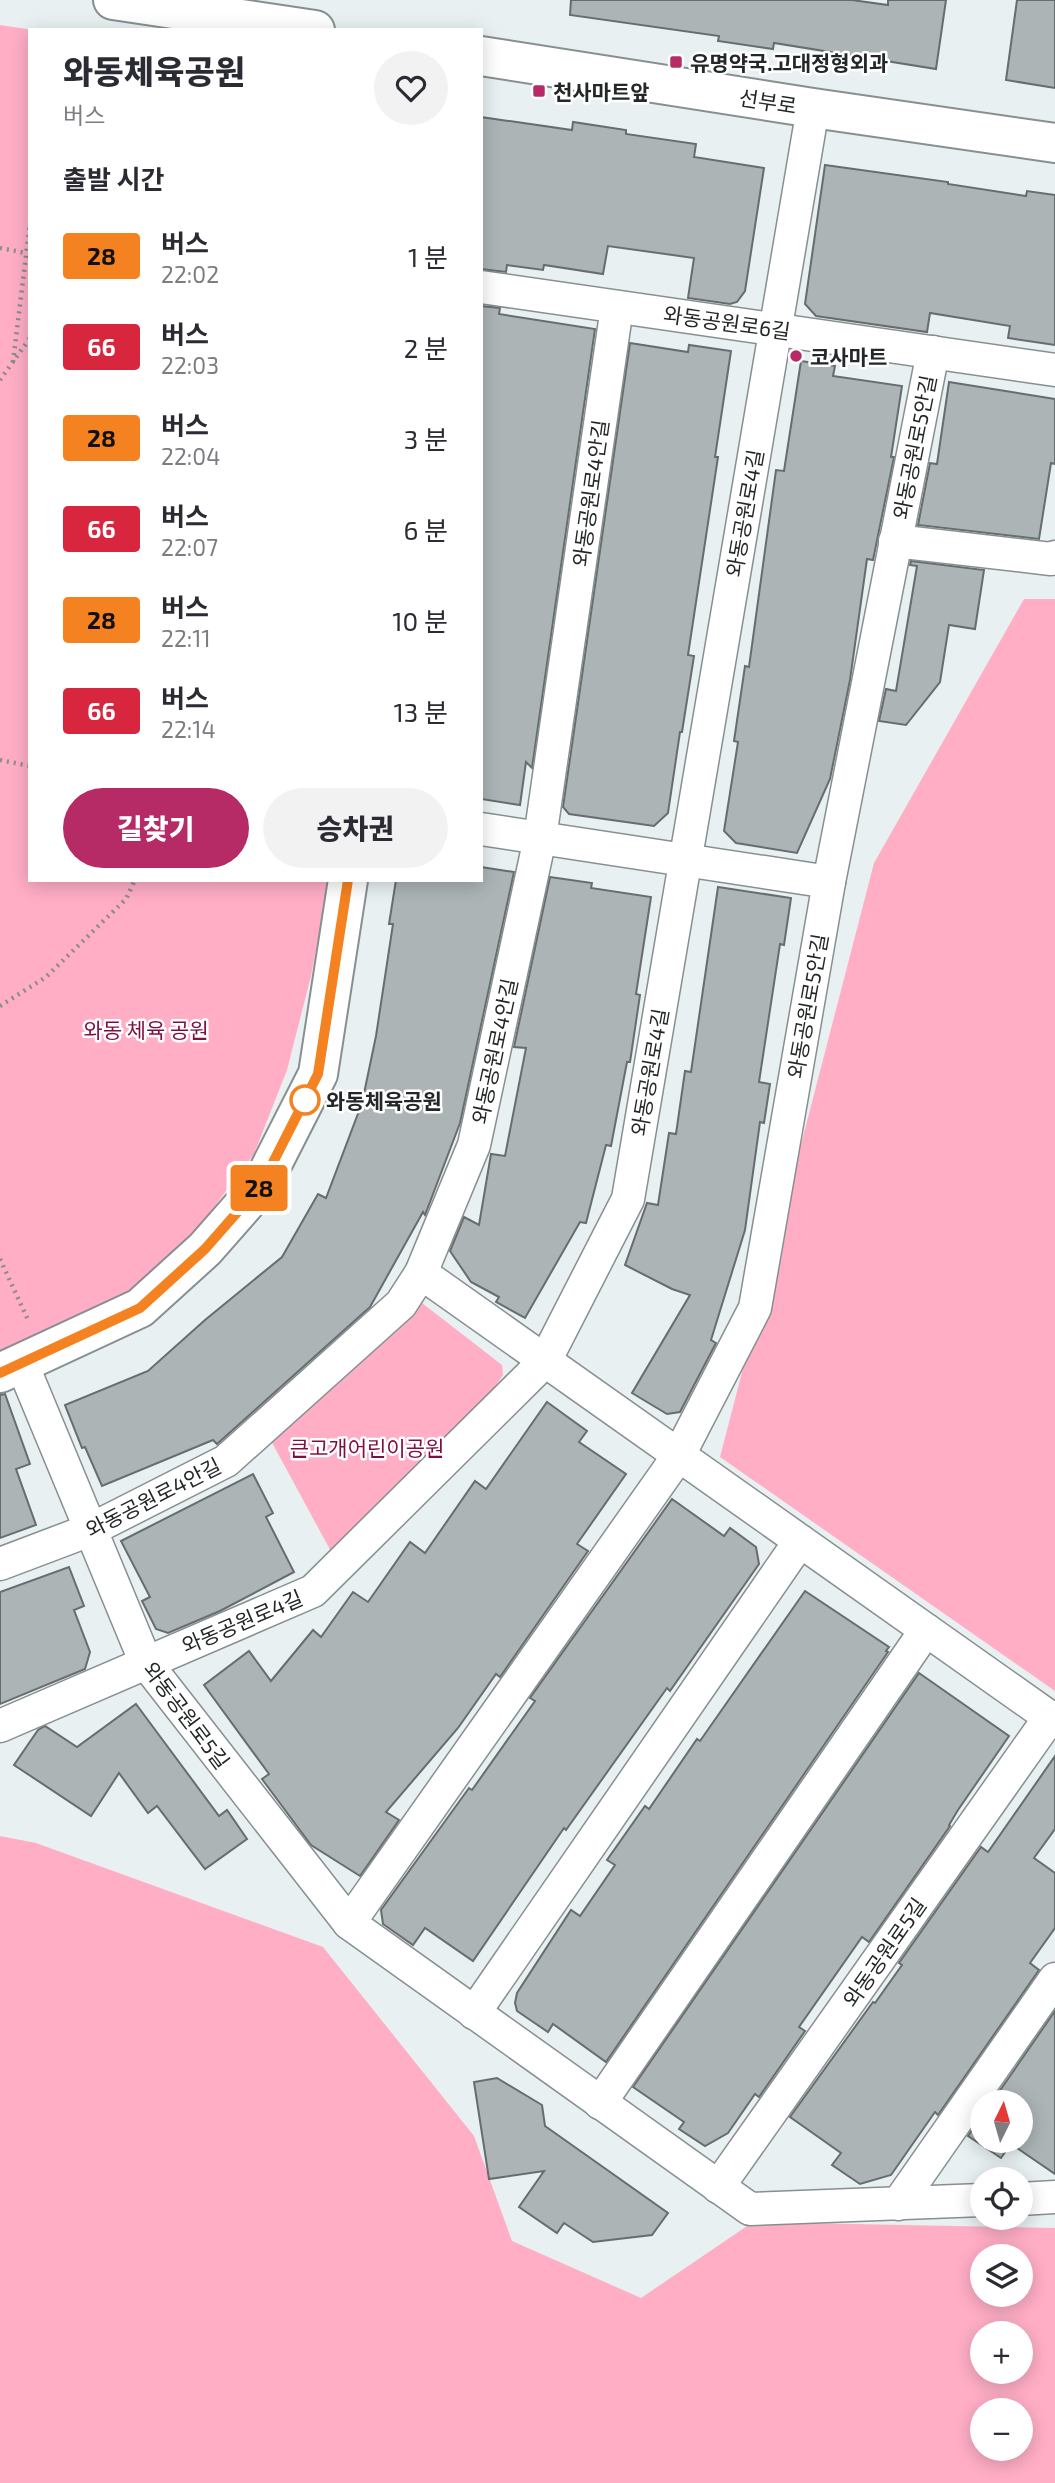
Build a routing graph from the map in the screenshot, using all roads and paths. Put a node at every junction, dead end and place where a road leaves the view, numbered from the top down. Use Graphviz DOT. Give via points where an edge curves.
graph roads {
  1 [pos="113,0"];
  2 [pos="235,16"];
  3 [pos="303,28"];
  4 [pos="483,56"];
  5 [pos="813,108"];
  6 [pos="1055,143"];
  7 [pos="28,238"];
  8 [pos="0,248"];
  9 [pos="26,253"];
  10 [pos="483,287"];
  11 [pos="617,307"];
  12 [pos="775,330"];
  13 [pos="28,341"];
  14 [pos="933,352"];
  15 [pos="13,362"];
  16 [pos="1055,370"];
  17 [pos="0,380"];
  18 [pos="895,541"];
  19 [pos="1055,557"];
  20 [pos="0,760"];
  21 [pos="28,765"];
  22 [pos="483,829"];
  23 [pos="540,838"];
  24 [pos="685,860"];
  25 [pos="134,882"];
  26 [pos="348,882"];
  27 [pos="829,882"];
  28 [pos="0,1006"];
  29 [pos="0,1259"];
  30 [pos="421,1273"];
  31 [pos="545,1361"];
  32 [pos="22,1363"];
  33 [pos="679,1455"];
  34 [pos="90,1530"];
  35 [pos="800,1541"];
  36 [pos="0,1564"];
  37 [pos="926,1630"];
  38 [pos="146,1663"];
  39 [pos="1052,1719"];
  40 [pos="0,1726"];
  41 [pos="349,1923"];
  42 [pos="1055,1979"];
  43 [pos="474,2012"];
  44 [pos="600,2103"];
  45 [pos="718,2187"];
  46 [pos="1055,2197"];
  47 [pos="1033,2198"];
  48 [pos="970,2201"];
  49 [pos="898,2204"];
  1 -- 2 [label="main road"];
  2 -- 3 [label="main road"];
  4 -- 5 [label="main road, 선부로"];
  5 -- 6 [label="main road, 선부로"];
  5 -- 12 [label="street, 와동공원로4길"];
  7 -- 9 [label="path"];
  8 -- 9 [label="path"];
  9 -- 15 [label="path"];
  10 -- 11 [label="street, 와동공원로6길"];
  11 -- 12 [label="street, 와동공원로6길"];
  11 -- 23 [label="street, 와동공원로4안길"];
  12 -- 14 [label="street, 와동공원로6길"];
  12 -- 24 [label="street, 와동공원로4길"];
  13 -- 15 [label="path"];
  14 -- 16 [label="street, 와동공원로6길"];
  14 -- 18 [label="street, 와동공원로5안길"];
  15 -- 17 [label="path"];
  18 -- 19 [label="street, 와동공원로5안길"];
  18 -- 27 [label="street, 와동공원로5안길"];
  20 -- 21 [label="path"];
  22 -- 23 [label="street"];
  23 -- 24 [label="street"];
  23 -- 30 [label="street, 와동공원로4안길" via="474,1145"];
  24 -- 27 [label="street"];
  24 -- 31 [label="street, 와동공원로4길" via="628,1199"];
  25 -- 28 [label="path" via="125,899 46,977"];
  26 -- 32 [label="main road" via="318,1074 262,1184 205,1249 140,1308"];
  27 -- 33 [label="street, 와동공원로5안길" via="755,1308"];
  29 -- 32 [label="path"];
  30 -- 31 [label="street, 와동공원로5길"];
  30 -- 34 [label="street, 와동공원로4안길" via="401,1304 226,1461"];
  31 -- 33 [label="street, 와동공원로5길"];
  31 -- 38 [label="street, 와동공원로4길" via="313,1591"];
  32 -- 34 [label="street, 와동공원로5길"];
  33 -- 35 [label="street, 와동공원로5길"];
  33 -- 41 [label="street"];
  34 -- 36 [label="street, 와동공원로4안길"];
  34 -- 38 [label="street, 와동공원로5길"];
  35 -- 37 [label="street, 와동공원로5길"];
  35 -- 43 [label="street"];
  37 -- 39 [label="street, 와동공원로5길"];
  37 -- 44 [label="street"];
  38 -- 40 [label="street, 와동공원로4길"];
  38 -- 41 [label="street, 와동공원로5길"];
  39 -- 45 [label="street, 와동공원로5길"];
  41 -- 43 [label="street, 와동공원로5길"];
  42 -- 49 [label="street"];
  43 -- 44 [label="street, 와동공원로5길"];
  44 -- 45 [label="street, 와동공원로5길"];
  45 -- 49 [label="street, 와동공원로5길" via="750,2209"];
  46 -- 47 [label="street"];
  48 -- 49 [label="street, 와동공원로5길"];
}
